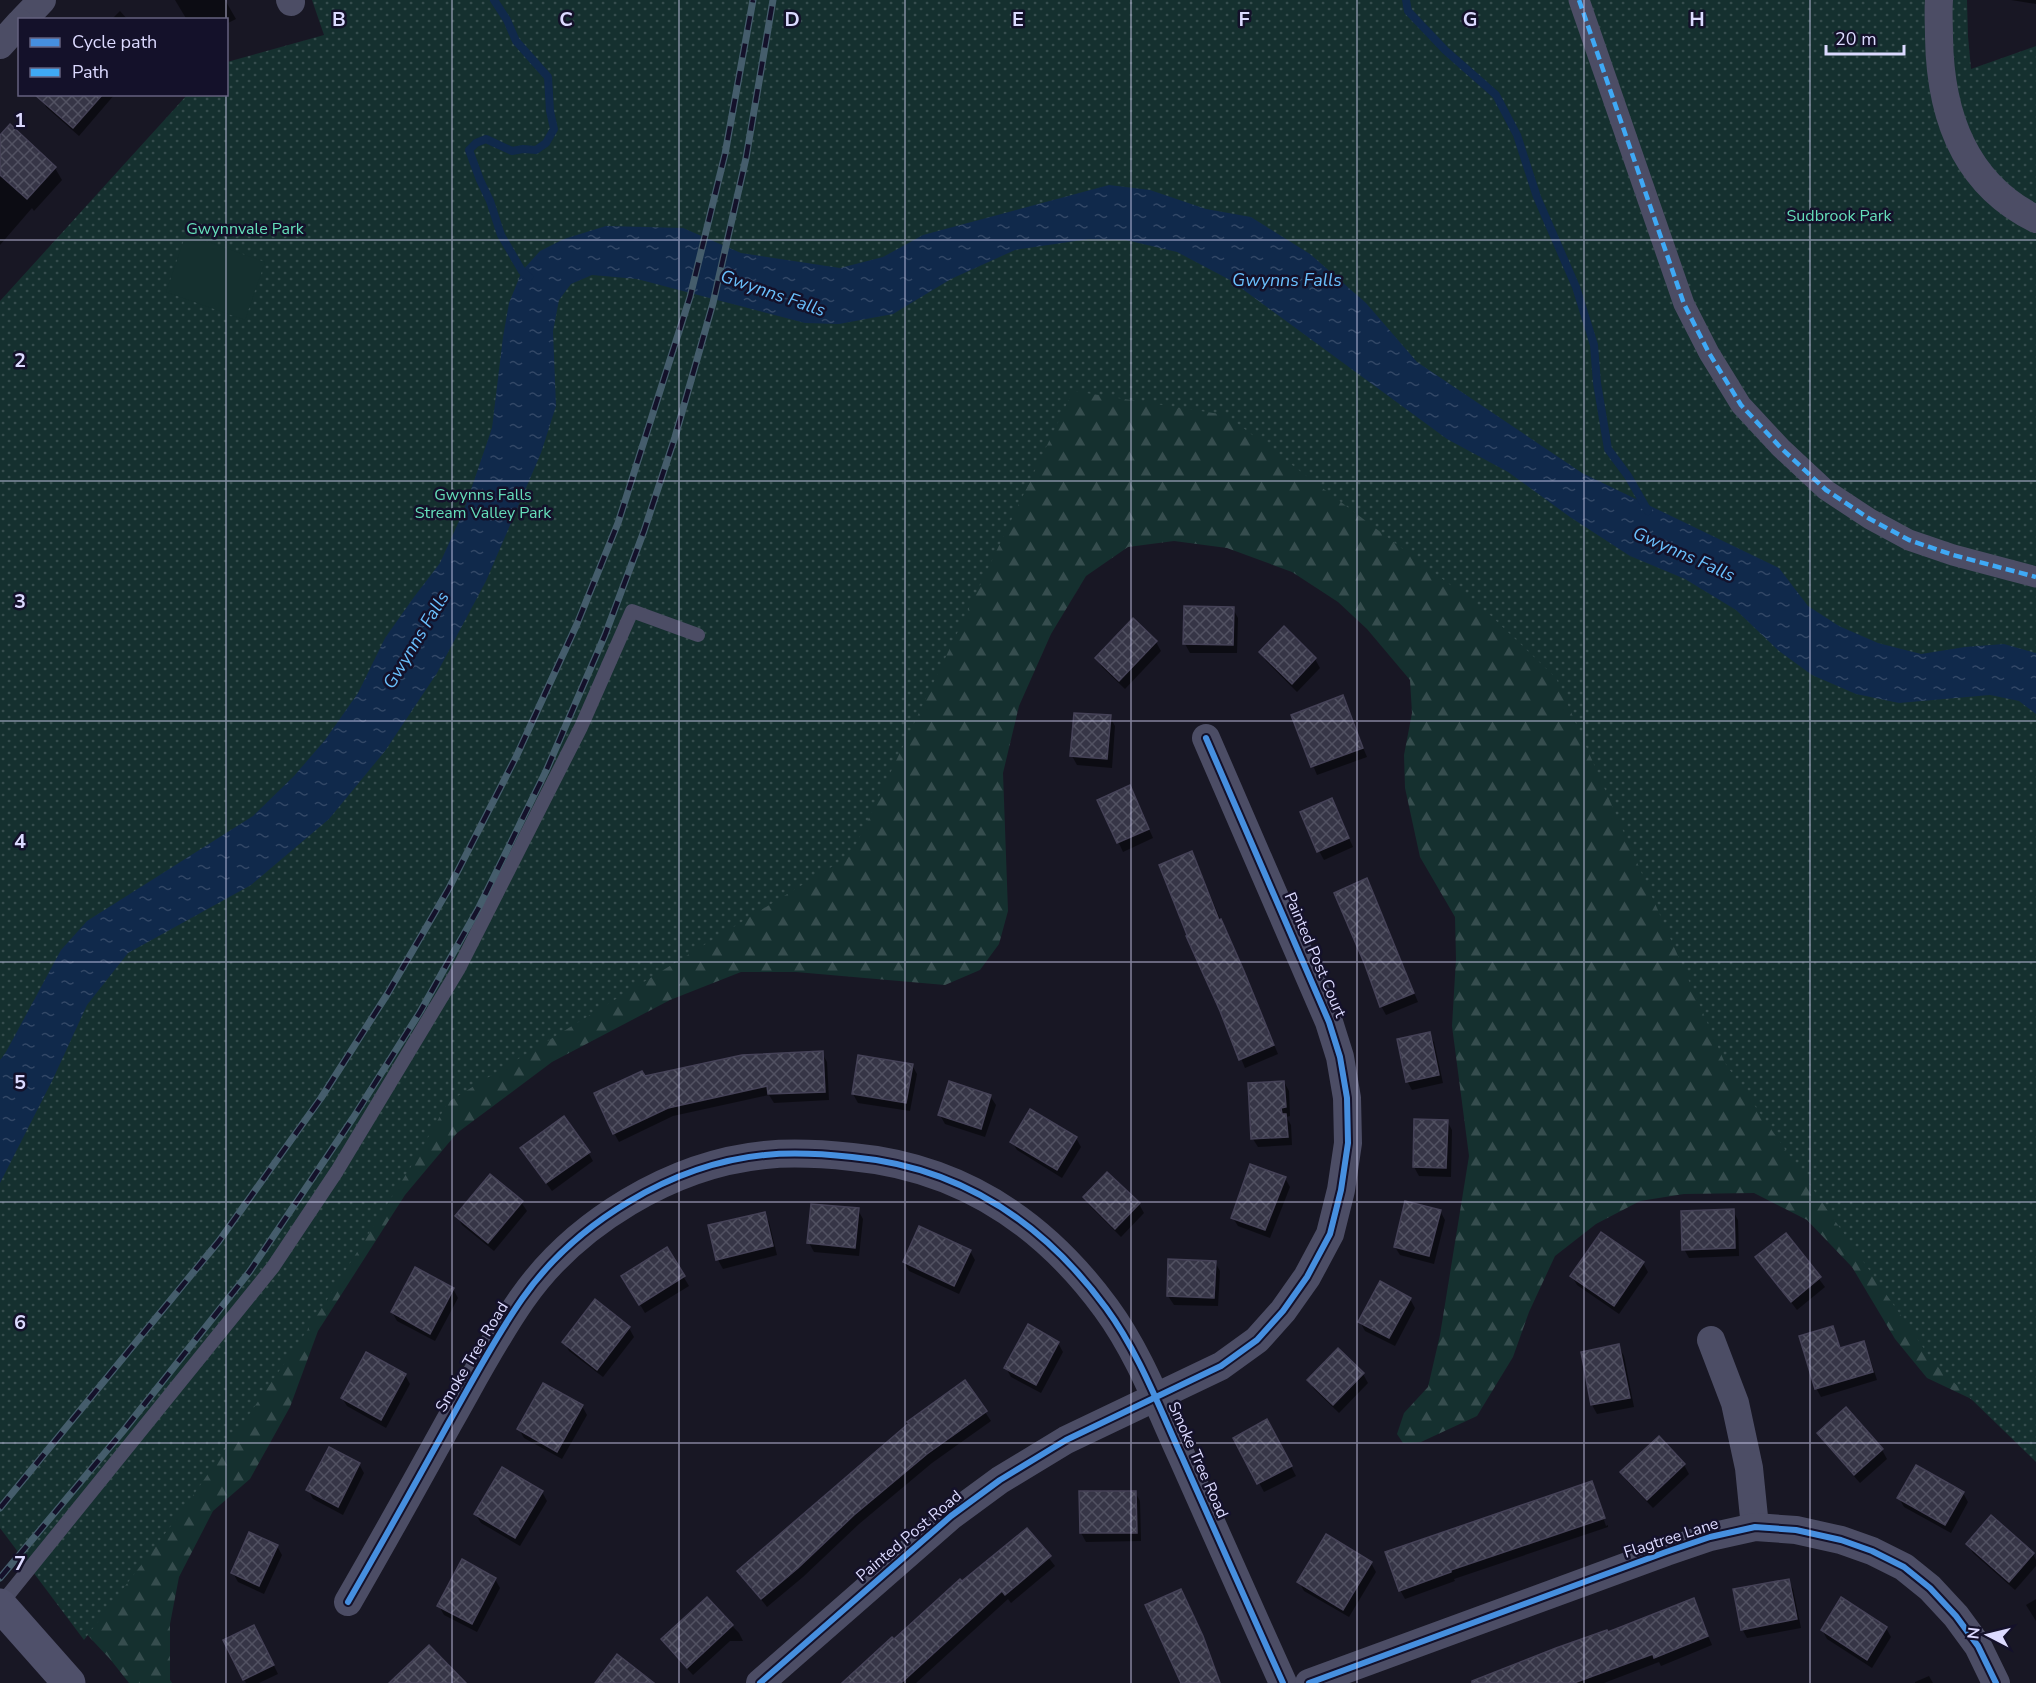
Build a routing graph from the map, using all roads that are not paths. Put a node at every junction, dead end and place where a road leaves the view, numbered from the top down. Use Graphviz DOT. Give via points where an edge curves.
graph roads {
  1 [pos="42,0"];
  2 [pos="1579,0"];
  3 [pos="1939,0"];
  4 [pos="25,18"];
  5 [pos="18,25"];
  6 [pos="0,45"];
  7 [pos="2036,219"];
  8 [pos="2036,577"];
  9 [pos="698,635"];
  10 [pos="1206,738"];
  11 [pos="1711,1340"];
  12 [pos="1155,1398"];
  13 [pos="1755,1527"];
  14 [pos="348,1602"];
  15 [pos="0,1605"];
  16 [pos="69,1683"];
  17 [pos="760,1683"];
  18 [pos="1283,1683"];
  19 [pos="1309,1683"];
  20 [pos="1996,1683"];
  1 -- 4 [label="street"];
  2 -- 8 [label="street" via="1684,304 1741,405 1826,490 1870,519 1909,540"];
  3 -- 7 [label="street" via="1942,88 1963,150 1978,174 2000,196"];
  5 -- 6 [label="street"];
  9 -- 15 [label="lane" via="632,611 581,727 458,970 337,1171 273,1267"];
  10 -- 12 [label="street, Painted Post Court" via="1329,1022 1347,1098 1348,1143 1329,1234 1307,1277 1283,1311 1257,1340 1221,1366"];
  11 -- 13 [label="street" via="1735,1403 1749,1468"];
  12 -- 14 [label="street, Smoke Tree Road" via="1109,1312 1083,1277 1011,1212 966,1187 920,1169 850,1156 764,1155 718,1164 664,1182 615,1210 565,1249 524,1297 492,1345"];
  12 -- 17 [label="street, Painted Post Road" via="1066,1440 1000,1480 951,1516"];
  12 -- 18 [label="street, Smoke Tree Road"];
  13 -- 19 [label="street, Flagtree Lane" via="1677,1548"];
  13 -- 20 [label="street, Flagtree Lane" via="1796,1530 1841,1540 1904,1567 1956,1616 1978,1646"];
  15 -- 16 [label="main road"];
}
